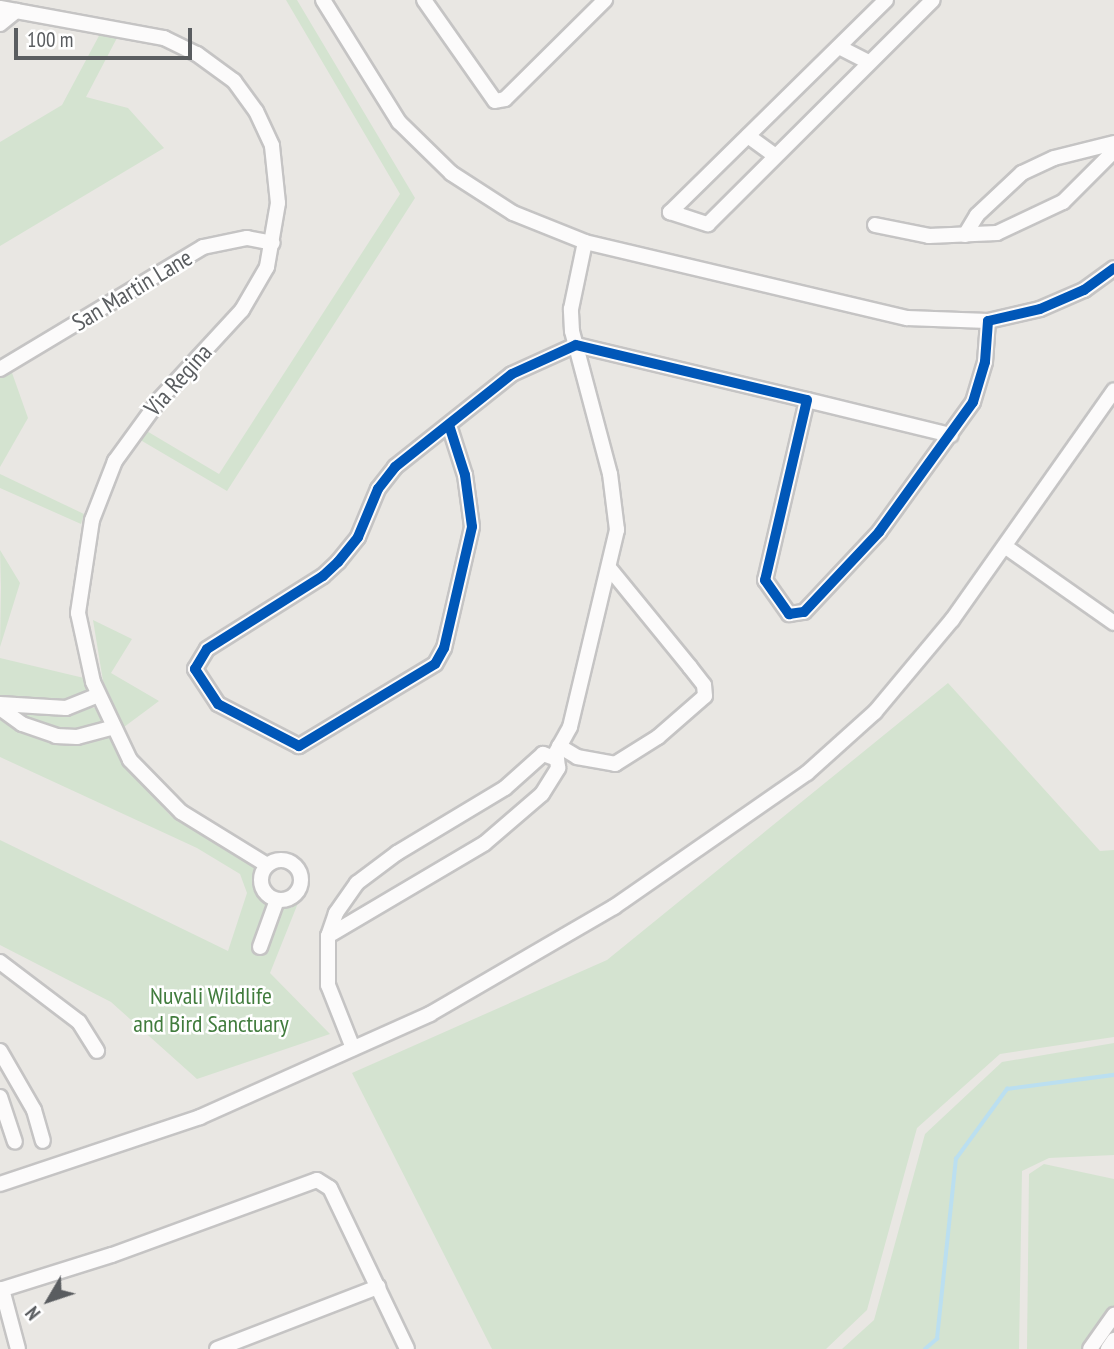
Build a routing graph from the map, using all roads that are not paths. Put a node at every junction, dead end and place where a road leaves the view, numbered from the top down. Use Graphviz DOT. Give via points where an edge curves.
graph roads {
  1 [pos="323,0"];
  2 [pos="424,0"];
  3 [pos="605,0"];
  4 [pos="886,0"];
  5 [pos="933,0"];
  6 [pos="0,8"];
  7 [pos="16,11"];
  8 [pos="0,24"];
  9 [pos="839,47"];
  10 [pos="869,62"];
  11 [pos="748,136"];
  12 [pos="1114,143"];
  13 [pos="1114,151"];
  14 [pos="776,156"];
  15 [pos="874,225"];
  16 [pos="965,235"];
  17 [pos="586,242"];
  18 [pos="273,243"];
  19 [pos="1114,268"];
  20 [pos="988,321"];
  21 [pos="576,345"];
  22 [pos="0,369"];
  23 [pos="1114,390"];
  24 [pos="807,400"];
  25 [pos="449,425"];
  26 [pos="951,435"];
  27 [pos="1006,547"];
  28 [pos="611,570"];
  29 [pos="1114,623"];
  30 [pos="98,695"];
  31 [pos="0,706"];
  32 [pos="111,728"];
  33 [pos="556,751"];
  34 [pos="267,865"];
  35 [pos="277,900"];
  36 [pos="328,936"];
  37 [pos="260,947"];
  38 [pos="0,962"];
  39 [pos="354,1048"];
  40 [pos="0,1051"];
  41 [pos="97,1051"];
  42 [pos="0,1097"];
  43 [pos="43,1141"];
  44 [pos="15,1142"];
  45 [pos="0,1184"];
  46 [pos="378,1287"];
  47 [pos="1,1290"];
  48 [pos="1114,1315"];
  49 [pos="1114,1340"];
  50 [pos="18,1349"];
  51 [pos="217,1349"];
  52 [pos="407,1349"];
  53 [pos="1090,1349"];
  54 [pos="1108,1349"];
  1 -- 17 [label="street" via="399,122 451,173 513,213"];
  2 -- 3 [label="street" via="495,101 505,99"];
  4 -- 9 [label="street"];
  5 -- 10 [label="street"];
  6 -- 7 [label="street, Via Regina"];
  7 -- 8 [label="street"];
  7 -- 18 [label="street, Via Regina" via="164,38 197,54 234,81 256,111 276,162"];
  9 -- 10 [label="street"];
  9 -- 11 [label="street"];
  10 -- 14 [label="street"];
  11 -- 14 [label="street"];
  11 -- 14 [label="street" via="670,212 708,224"];
  12 -- 16 [label="street" via="1054,158 1022,173 977,215"];
  13 -- 16 [label="street" via="1063,202 997,233"];
  15 -- 16 [label="street" via="929,236"];
  17 -- 20 [label="street" via="906,318"];
  17 -- 21 [label="street" via="571,309"];
  18 -- 22 [label="street, San Martin Lane" via="247,239 203,247"];
  18 -- 30 [label="street, Via Regina" via="257,289 132,433 97,502 78,613"];
  19 -- 20 [label="street" via="1084,290 1040,309"];
  20 -- 26 [label="street" via="985,362 973,402"];
  21 -- 24 [label="street"];
  21 -- 25 [label="street" via="512,374"];
  21 -- 28 [label="street" via="617,518"];
  23 -- 27 [label="street"];
  24 -- 26 [label="street"];
  24 -- 26 [label="street" via="765,580 789,614 804,612 879,532"];
  25 -- 25 [label="street" via="395,467 378,489 358,537 323,576 198,657 195,669 218,704 299,746 435,664 444,648 472,527 465,475"];
  27 -- 29 [label="street"];
  27 -- 39 [label="street" via="875,712 807,774 554,945 430,1014"];
  28 -- 33 [label="street" via="570,727"];
  28 -- 33 [label="street" via="697,676 705,696 658,737 615,764"];
  30 -- 31 [label="street" via="66,708"];
  30 -- 32 [label="street, Via Regina"];
  31 -- 32 [label="street" via="22,723 56,736 77,737"];
  32 -- 34 [label="street, Via Regina" via="130,760 167,800"];
  33 -- 36 [label="street" via="543,754 505,788 397,853 357,883 336,913"];
  33 -- 36 [label="street" via="558,768 541,794 485,843"];
  34 -- 35 [label="street" via="260,882 266,894"];
  34 -- 35 [label="street" via="286,861 300,875 296,894"];
  35 -- 37 [label="street"];
  36 -- 39 [label="street" via="328,985"];
  38 -- 41 [label="street" via="79,1021"];
  39 -- 45 [label="street" via="200,1117"];
  40 -- 43 [label="street" via="34,1110"];
  42 -- 44 [label="street"];
  46 -- 47 [label="street" via="330,1188 317,1180"];
  46 -- 51 [label="street"];
  46 -- 52 [label="street"];
  47 -- 50 [label="street"];
  48 -- 53 [label="street"];
  49 -- 54 [label="street"];
}
